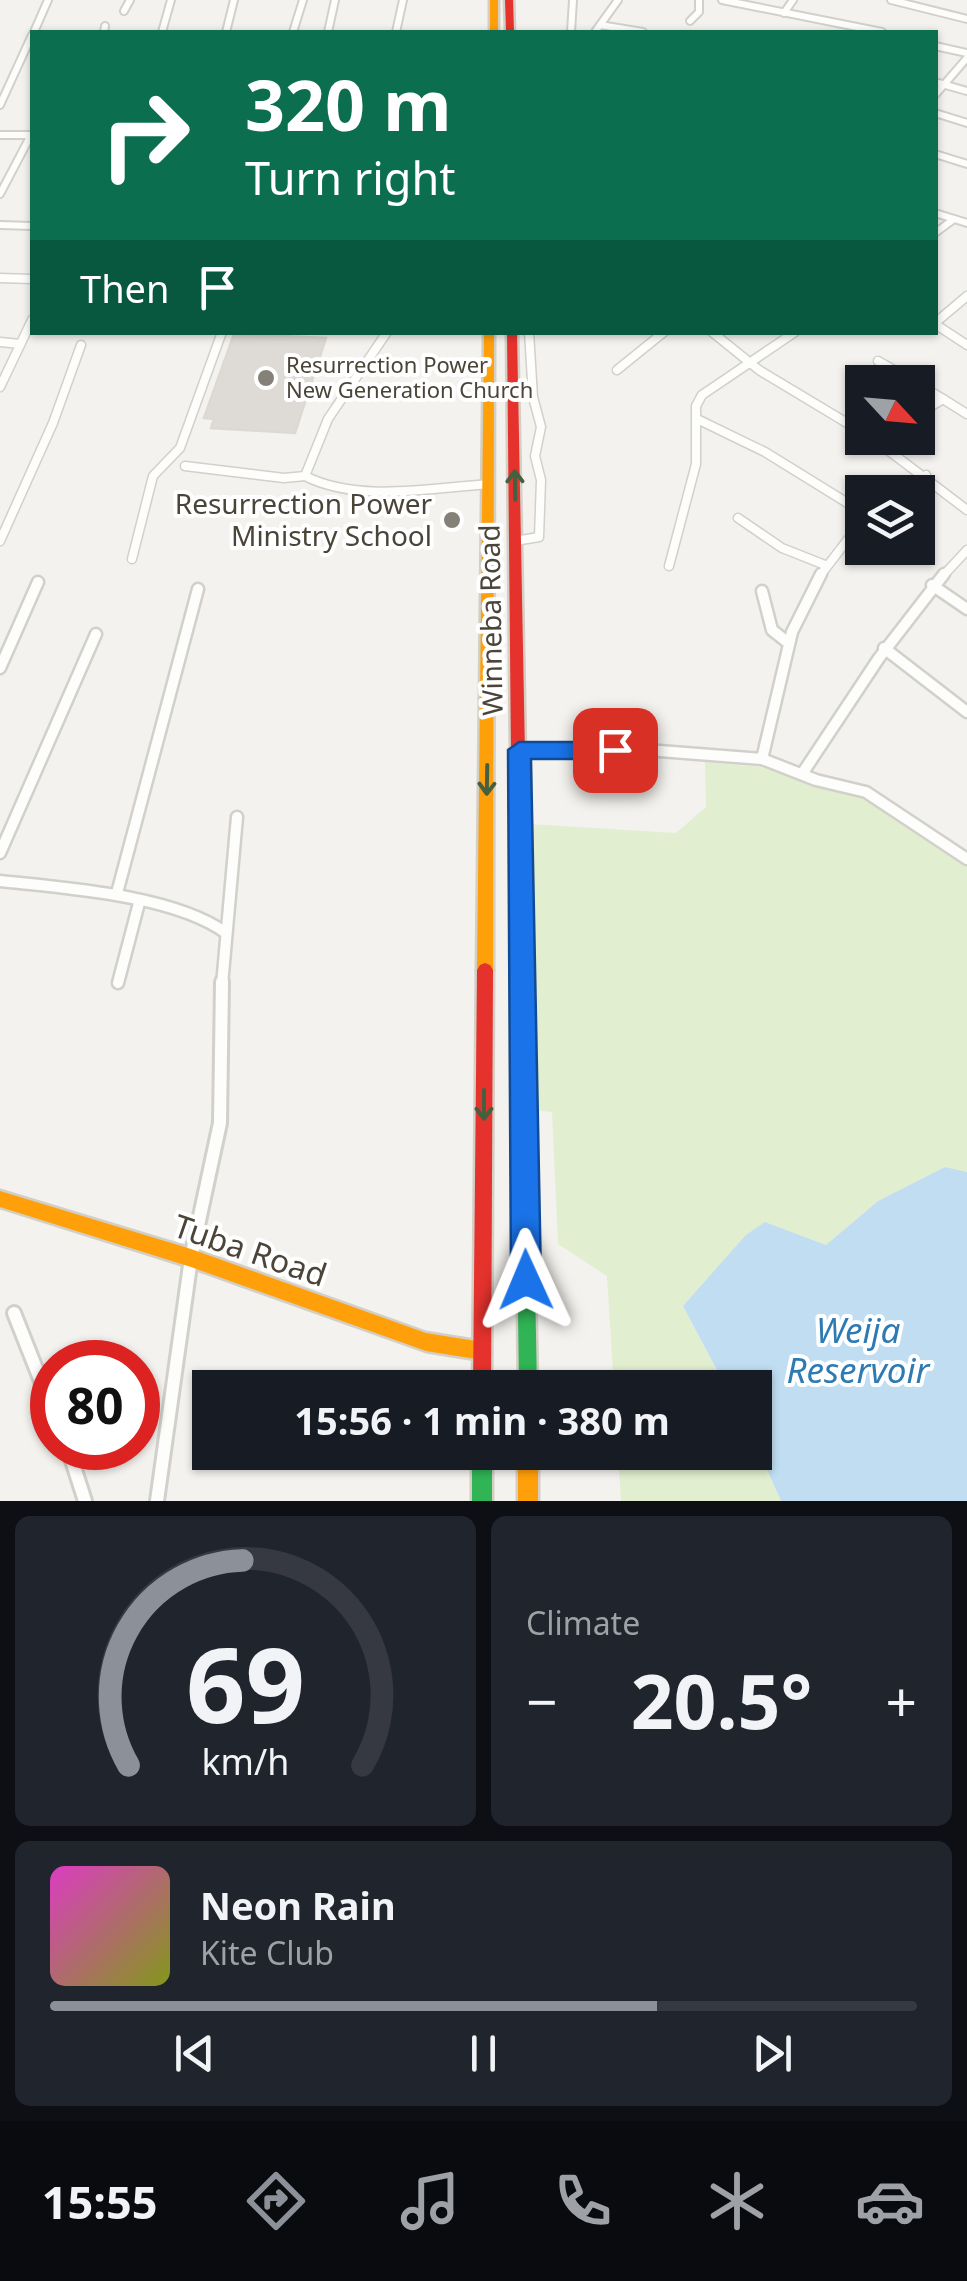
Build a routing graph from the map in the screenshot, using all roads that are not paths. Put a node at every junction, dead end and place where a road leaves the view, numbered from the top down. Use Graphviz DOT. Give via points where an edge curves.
graph roads {
  1 [pos="48,0"];
  2 [pos="130,0"];
  3 [pos="172,0"];
  4 [pos="234,0"];
  5 [pos="303,0"];
  6 [pos="335,0"];
  7 [pos="403,0"];
  8 [pos="494,0"];
  9 [pos="509,0"];
  10 [pos="573,0"];
  11 [pos="618,0"];
  12 [pos="699,0"];
  13 [pos="722,0"];
  14 [pos="794,0"];
  15 [pos="891,0"];
  16 [pos="124,10"];
  17 [pos="784,13"];
  18 [pos="967,19"];
  19 [pos="690,21"];
  20 [pos="600,25"];
  21 [pos="35,30"];
  22 [pos="163,30"];
  23 [pos="226,30"];
  24 [pos="294,30"];
  25 [pos="328,30"];
  26 [pos="396,30"];
  27 [pos="494,30"];
  28 [pos="510,30"];
  29 [pos="571,30"];
  30 [pos="596,30"];
  31 [pos="631,30"];
  32 [pos="872,30"];
  33 [pos="938,47"];
  34 [pos="30,48"];
  35 [pos="967,56"];
  36 [pos="939,82"];
  37 [pos="967,91"];
  38 [pos="0,105"];
  39 [pos="938,114"];
  40 [pos="967,122"];
  41 [pos="0,135"];
  42 [pos="30,135"];
  43 [pos="30,139"];
  44 [pos="938,155"];
  45 [pos="967,164"];
  46 [pos="0,194"];
  47 [pos="962,219"];
  48 [pos="0,225"];
  49 [pos="30,226"];
  50 [pos="938,231"];
  51 [pos="0,278"];
  52 [pos="30,279"];
  53 [pos="967,296"];
  54 [pos="938,321"];
  55 [pos="30,324"];
  56 [pos="938,326"];
  57 [pos="221,335"];
  58 [pos="385,335"];
  59 [pos="489,335"];
  60 [pos="660,335"];
  61 [pos="716,335"];
  62 [pos="790,335"];
  63 [pos="512,336"];
  64 [pos="529,336"];
  65 [pos="0,342"];
  66 [pos="20,344"];
  67 [pos="82,344"];
  68 [pos="967,345"];
  69 [pos="878,361"];
  70 [pos="748,362"];
  71 [pos="885,365"];
  72 [pos="618,370"];
  73 [pos="0,385"];
  74 [pos="935,395"];
  75 [pos="942,399"];
  76 [pos="935,403"];
  77 [pos="967,414"];
  78 [pos="697,419"];
  79 [pos="845,422"];
  80 [pos="514,436"];
  81 [pos="540,436"];
  82 [pos="897,455"];
  83 [pos="186,466"];
  84 [pos="926,475"];
  85 [pos="304,476"];
  86 [pos="935,483"];
  87 [pos="490,484"];
  88 [pos="845,501"];
  89 [pos="967,510"];
  90 [pos="738,518"];
  91 [pos="516,541"];
  92 [pos="0,542"];
  93 [pos="845,542"];
  94 [pos="967,550"];
  95 [pos="132,560"];
  96 [pos="825,565"];
  97 [pos="669,566"];
  98 [pos="38,582"];
  99 [pos="932,585"];
  100 [pos="198,589"];
  101 [pos="762,590"];
  102 [pos="967,608"];
  103 [pos="0,632"];
  104 [pos="14,634"];
  105 [pos="96,634"];
  106 [pos="786,641"];
  107 [pos="884,648"];
  108 [pos="0,668"];
  109 [pos="967,712"];
  110 [pos="519,750"];
  111 [pos="762,759"];
  112 [pos="802,774"];
  113 [pos="237,816"];
  114 [pos="486,823"];
  115 [pos="519,823"];
  116 [pos="0,853"];
  117 [pos="967,860"];
  118 [pos="0,880"];
  119 [pos="118,893"];
  120 [pos="140,903"];
  121 [pos="226,934"];
  122 [pos="118,983"];
  123 [pos="0,1199"];
  124 [pos="191,1258"];
  125 [pos="14,1314"];
  126 [pos="482,1352"];
  127 [pos="30,1354"];
  128 [pos="482,1370"];
  129 [pos="528,1370"];
  130 [pos="75,1470"];
  131 [pos="482,1470"];
  132 [pos="528,1470"];
  133 [pos="86,1501"];
  134 [pos="158,1501"];
  135 [pos="482,1501"];
  136 [pos="528,1501"];
  1 -- 21 [label="street"];
  2 -- 16 [label="street"];
  3 -- 22 [label="street"];
  4 -- 23 [label="street"];
  5 -- 24 [label="street"];
  6 -- 25 [label="street"];
  7 -- 26 [label="street"];
  8 -- 27 [label="main road"];
  9 -- 28 [label="main road"];
  10 -- 29 [label="street"];
  11 -- 20 [label="street"];
  12 -- 19 [label="street"];
  13 -- 17 [label="street"];
  14 -- 17 [label="street"];
  15 -- 18 [label="street"];
  17 -- 32 [label="street"];
  20 -- 30 [label="street"];
  20 -- 31 [label="street"];
  33 -- 35 [label="street"];
  34 -- 38 [label="street"];
  35 -- 36 [label="street"];
  36 -- 37 [label="street"];
  39 -- 40 [label="street"];
  41 -- 42 [label="street"];
  43 -- 46 [label="street"];
  44 -- 45 [label="street"];
  47 -- 50 [label="street"];
  48 -- 49 [label="street"];
  51 -- 52 [label="street"];
  53 -- 54 [label="street"];
  55 -- 66 [label="street"];
  56 -- 68 [label="street"];
  57 -- 95 [label="street" via="180,448 153,476"];
  58 -- 85 [label="street" via="329,418"];
  59 -- 87 [label="main road, Winneba Road"];
  60 -- 72 [label="street"];
  61 -- 70 [label="street"];
  62 -- 70 [label="street"];
  63 -- 64 [label="street"];
  63 -- 80 [label="main road, Winneba Road"];
  64 -- 81 [label="street"];
  65 -- 66 [label="street"];
  66 -- 73 [label="street"];
  67 -- 92 [label="street"];
  69 -- 71 [label="street"];
  70 -- 78 [label="street" via="702,395"];
  70 -- 79 [label="street"];
  74 -- 75 [label="street"];
  75 -- 76 [label="street"];
  75 -- 77 [label="street"];
  78 -- 88 [label="street"];
  78 -- 97 [label="street" via="696,464"];
  80 -- 81 [label="street"];
  91 -- 80 [label="main road, Winneba Road, one-way"];
  81 -- 91 [label="street" via="539,537"];
  82 -- 84 [label="street"];
  83 -- 85 [label="street"];
  85 -- 87 [label="street" via="319,484 377,488"];
  86 -- 89 [label="street"];
  87 -- 114 [label="main road, Winneba Road, one-way"];
  90 -- 96 [label="street" via="782,548"];
  91 -- 110 [label="main road, Winneba Road"];
  93 -- 96 [label="street"];
  94 -- 99 [label="street"];
  96 -- 106 [label="street"];
  98 -- 104 [label="street"];
  99 -- 102 [label="street"];
  99 -- 107 [label="street"];
  100 -- 119 [label="street"];
  101 -- 106 [label="street" via="772,630"];
  103 -- 104 [label="street"];
  104 -- 108 [label="street"];
  105 -- 116 [label="street"];
  106 -- 111 [label="street"];
  107 -- 109 [label="street"];
  107 -- 112 [label="street"];
  110 -- 111 [label="street"];
  110 -- 115 [label="main road, Winneba Road"];
  111 -- 112 [label="street"];
  112 -- 117 [label="street" via="866,792"];
  113 -- 121 [label="street"];
  114 -- 115 [label="main road"];
  114 -- 126 [label="main road, Winneba Road, one-way"];
  115 -- 129 [label="main road, Winneba Road"];
  118 -- 119 [label="street"];
  119 -- 120 [label="street"];
  120 -- 121 [label="street" via="204,917"];
  120 -- 122 [label="street"];
  121 -- 124 [label="street" via="220,1123"];
  123 -- 124 [label="main road, Tuba Road"];
  124 -- 126 [label="main road, Tuba Road" via="426,1342"];
  124 -- 134 [label="street"];
  125 -- 127 [label="street"];
  126 -- 128 [label="main road, Winneba Road"];
  130 -- 133 [label="street"];
  131 -- 135 [label="main road"];
  132 -- 136 [label="main road"];
}
